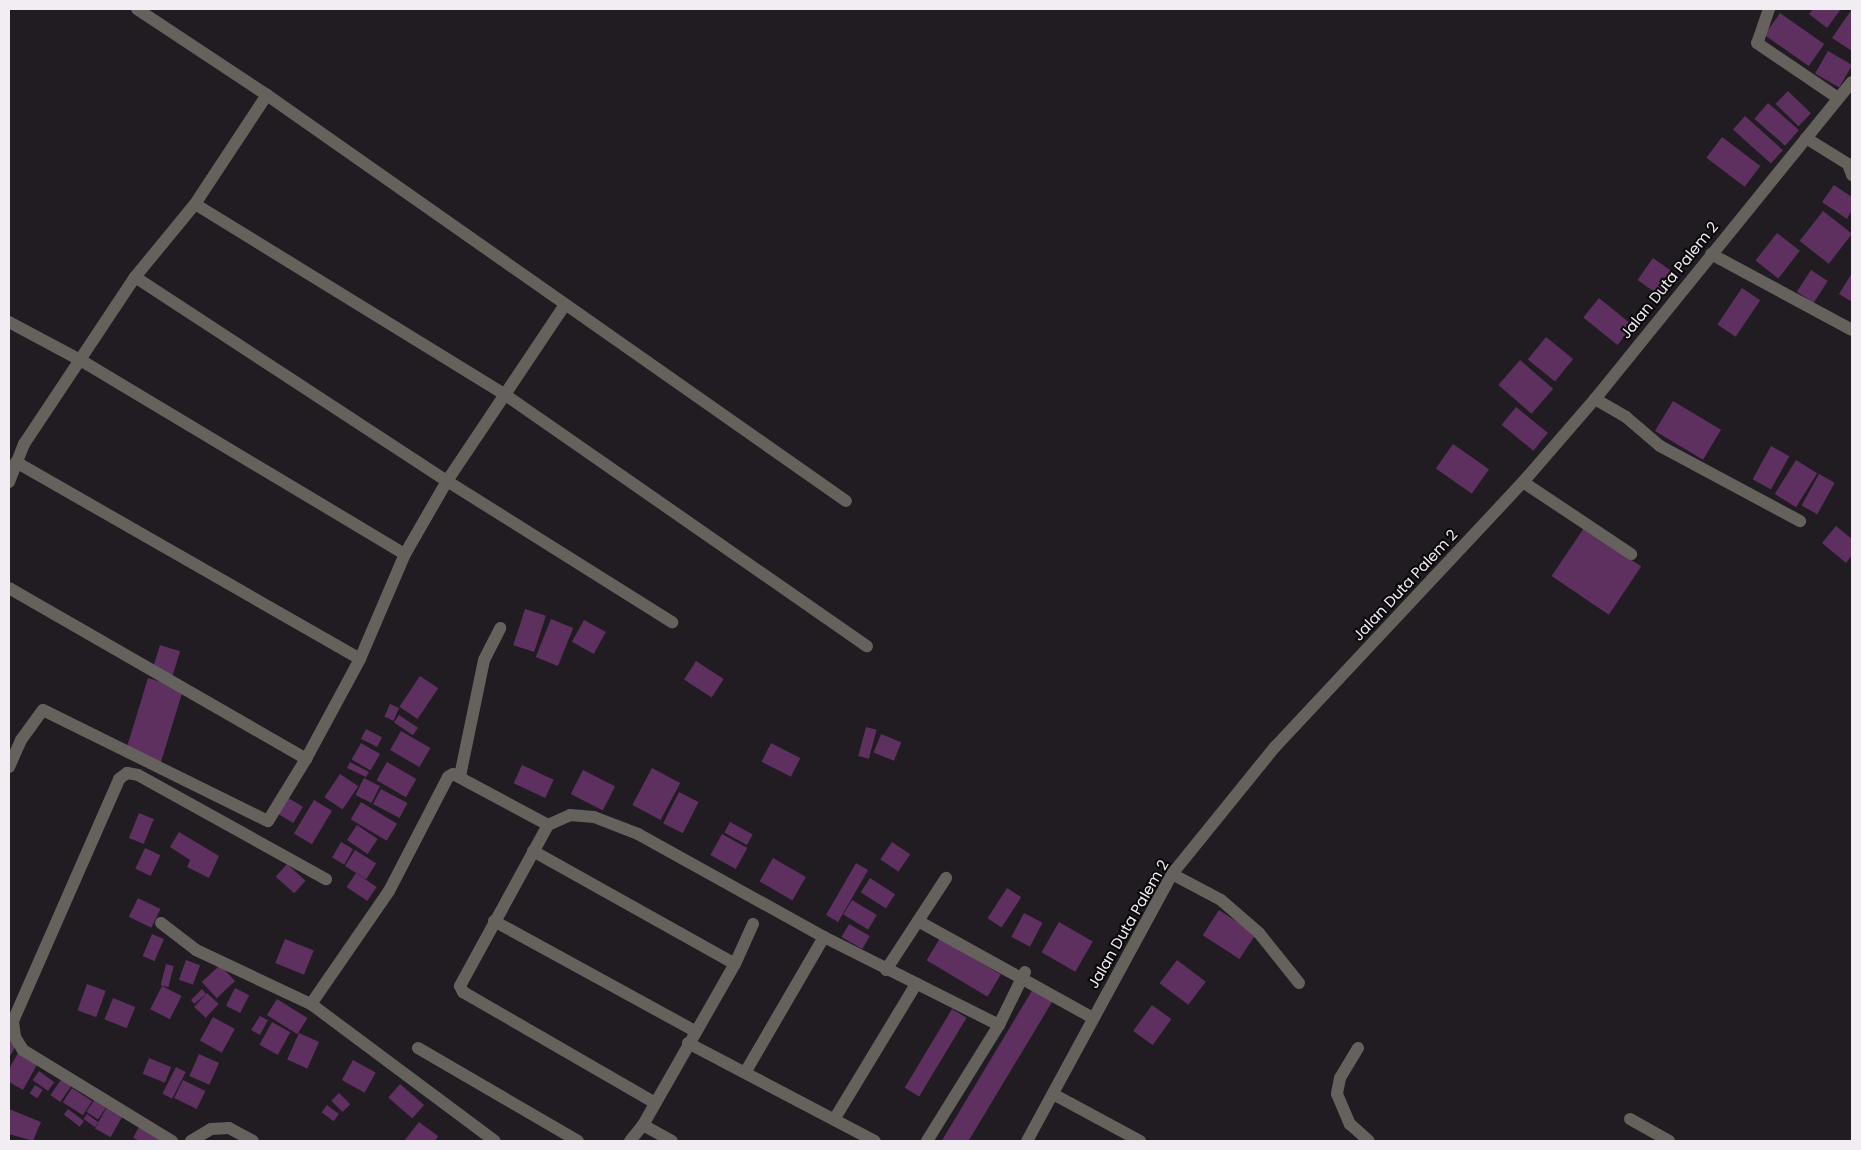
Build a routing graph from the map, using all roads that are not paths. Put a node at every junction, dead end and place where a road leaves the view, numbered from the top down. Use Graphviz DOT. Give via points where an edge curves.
graph roads {
  1 [pos="138,9"];
  2 [pos="1769,9"];
  3 [pos="1852,82"];
  4 [pos="267,96"];
  5 [pos="1838,98"];
  6 [pos="1806,138"];
  7 [pos="1852,175"];
  8 [pos="195,204"];
  9 [pos="1711,254"];
  10 [pos="135,277"];
  11 [pos="564,306"];
  12 [pos="9,322"];
  13 [pos="1852,330"];
  14 [pos="82,362"];
  15 [pos="504,394"];
  16 [pos="1595,399"];
  17 [pos="16,462"];
  18 [pos="447,481"];
  19 [pos="9,482"];
  20 [pos="1523,482"];
  21 [pos="846,501"];
  22 [pos="1800,521"];
  23 [pos="405,554"];
  24 [pos="1630,554"];
  25 [pos="9,588"];
  26 [pos="672,622"];
  27 [pos="500,628"];
  28 [pos="867,646"];
  29 [pos="360,659"];
  30 [pos="9,735"];
  31 [pos="21,740"];
  32 [pos="306,759"];
  33 [pos="10,760"];
  34 [pos="460,776"];
  35 [pos="548,825"];
  36 [pos="533,851"];
  37 [pos="1172,874"];
  38 [pos="946,878"];
  39 [pos="326,879"];
  40 [pos="918,920"];
  41 [pos="494,921"];
  42 [pos="161,923"];
  43 [pos="753,924"];
  44 [pos="824,937"];
  45 [pos="735,964"];
  46 [pos="886,970"];
  47 [pos="1024,975"];
  48 [pos="1299,982"];
  49 [pos="916,984"];
  50 [pos="311,1004"];
  51 [pos="1093,1018"];
  52 [pos="999,1025"];
  53 [pos="691,1037"];
  54 [pos="418,1048"];
  55 [pos="1358,1048"];
  56 [pos="746,1071"];
  57 [pos="1052,1094"];
  58 [pos="656,1103"];
  59 [pos="835,1118"];
  60 [pos="1630,1119"];
  61 [pos="643,1125"];
  62 [pos="172,1141"];
  63 [pos="191,1141"];
  64 [pos="253,1141"];
  65 [pos="495,1141"];
  66 [pos="578,1141"];
  67 [pos="630,1141"];
  68 [pos="672,1141"];
  69 [pos="875,1141"];
  70 [pos="927,1141"];
  71 [pos="1026,1141"];
  72 [pos="1140,1141"];
  73 [pos="1369,1141"];
  74 [pos="1669,1141"];
  1 -- 4 [label="street"];
  2 -- 5 [label="street" via="1757,43"];
  3 -- 5 [label="street, Jalan Duta Palem 2"];
  4 -- 8 [label="street"];
  4 -- 11 [label="street"];
  5 -- 6 [label="street, Jalan Duta Palem 2"];
  6 -- 7 [label="street" via="1848,164"];
  6 -- 9 [label="street, Jalan Duta Palem 2"];
  8 -- 10 [label="street"];
  8 -- 15 [label="street"];
  9 -- 13 [label="street"];
  9 -- 16 [label="street, Jalan Duta Palem 2"];
  10 -- 14 [label="street"];
  10 -- 18 [label="street"];
  11 -- 15 [label="street"];
  11 -- 21 [label="street"];
  12 -- 14 [label="street"];
  14 -- 17 [label="street" via="24,444"];
  14 -- 23 [label="street"];
  15 -- 18 [label="street"];
  15 -- 28 [label="street"];
  16 -- 20 [label="street, Jalan Duta Palem 2"];
  16 -- 22 [label="street" via="1626,417 1660,446"];
  17 -- 19 [label="street"];
  17 -- 29 [label="street"];
  18 -- 23 [label="street"];
  18 -- 26 [label="street"];
  20 -- 24 [label="street"];
  20 -- 37 [label="street, Jalan Duta Palem 2" via="1275,747"];
  23 -- 29 [label="street"];
  25 -- 32 [label="street"];
  27 -- 34 [label="street" via="484,660"];
  29 -- 32 [label="street"];
  30 -- 31 [label="street"];
  31 -- 32 [label="street" via="42,710 268,821"];
  31 -- 33 [label="street"];
  34 -- 35 [label="street"];
  34 -- 50 [label="street" via="453,774 448,777 389,891"];
  35 -- 36 [label="street"];
  35 -- 44 [label="street" via="570,815 615,823"];
  36 -- 41 [label="street"];
  36 -- 45 [label="street"];
  37 -- 48 [label="street" via="1221,900 1252,926"];
  37 -- 51 [label="street, Jalan Duta Palem 2"];
  38 -- 40 [label="street"];
  39 -- 62 [label="street" via="138,774 127,773 119,779 13,1020 15,1037 23,1050"];
  40 -- 46 [label="street"];
  40 -- 47 [label="street"];
  41 -- 53 [label="street"];
  41 -- 58 [label="street" via="463,978 460,986 463,992"];
  42 -- 50 [label="street" via="196,950"];
  43 -- 45 [label="street"];
  44 -- 46 [label="street"];
  44 -- 56 [label="street"];
  45 -- 53 [label="street"];
  46 -- 49 [label="street"];
  47 -- 51 [label="street"];
  47 -- 52 [label="street"];
  49 -- 52 [label="street"];
  49 -- 59 [label="street"];
  50 -- 65 [label="street"];
  51 -- 57 [label="street, Jalan Duta Palem 2"];
  52 -- 70 [label="street"];
  53 -- 56 [label="street"];
  53 -- 58 [label="street"];
  54 -- 66 [label="street"];
  55 -- 73 [label="street" via="1340,1078 1337,1094 1350,1124"];
  56 -- 59 [label="street"];
  57 -- 71 [label="street, Jalan Duta Palem 2"];
  57 -- 72 [label="street"];
  58 -- 61 [label="street"];
  59 -- 69 [label="street"];
  60 -- 74 [label="street"];
  61 -- 67 [label="street"];
  61 -- 68 [label="street"];
  63 -- 64 [label="street" via="211,1129 229,1128"];
}
